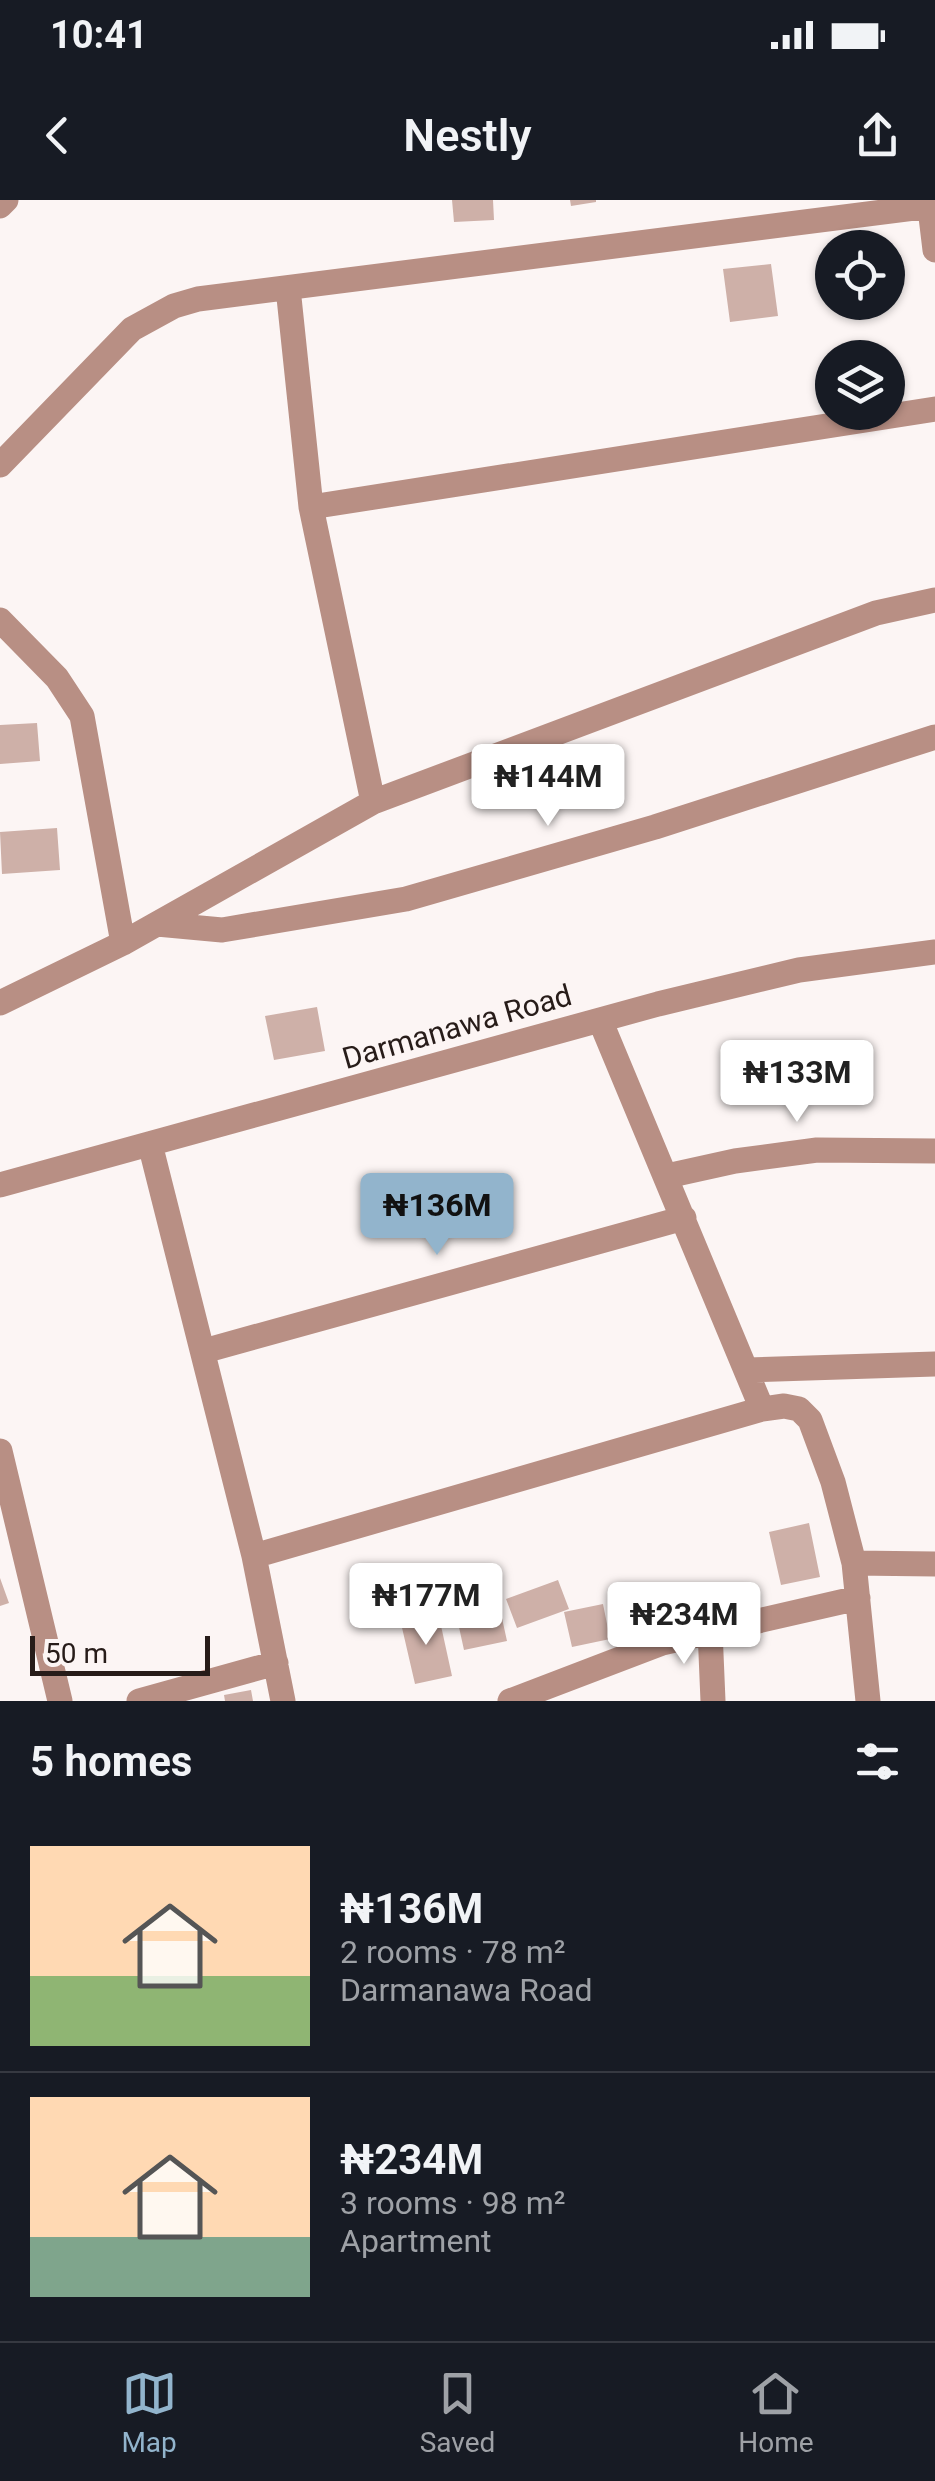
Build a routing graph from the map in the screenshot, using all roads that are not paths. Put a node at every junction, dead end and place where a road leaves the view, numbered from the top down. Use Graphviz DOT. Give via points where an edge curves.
graph roads {
  1 [pos="6,200"];
  2 [pos="929,203"];
  3 [pos="0,206"];
  4 [pos="935,250"];
  5 [pos="288,288"];
  6 [pos="935,409"];
  7 [pos="0,466"];
  8 [pos="311,507"];
  9 [pos="935,600"];
  10 [pos="0,620"];
  11 [pos="935,737"];
  12 [pos="372,802"];
  13 [pos="156,924"];
  14 [pos="123,943"];
  15 [pos="935,952"];
  16 [pos="0,1003"];
  17 [pos="600,1020"];
  18 [pos="150,1144"];
  19 [pos="935,1151"];
  20 [pos="668,1176"];
  21 [pos="0,1185"];
  22 [pos="684,1218"];
  23 [pos="204,1351"];
  24 [pos="935,1364"];
  25 [pos="747,1370"];
  26 [pos="762,1409"];
  27 [pos="0,1451"];
  28 [pos="254,1556"];
  29 [pos="854,1562"];
  30 [pos="935,1564"];
  31 [pos="858,1598"];
  32 [pos="710,1630"];
  33 [pos="276,1663"];
  34 [pos="60,1701"];
  35 [pos="139,1701"];
  36 [pos="283,1701"];
  37 [pos="510,1701"];
  38 [pos="713,1701"];
  39 [pos="868,1701"];
  1 -- 3 [label="street"];
  2 -- 4 [label="street"];
  2 -- 5 [label="street"];
  5 -- 7 [label="street" via="198,299 132,329"];
  5 -- 8 [label="street"];
  6 -- 8 [label="street"];
  8 -- 12 [label="street"];
  9 -- 12 [label="street" via="876,613"];
  10 -- 14 [label="street" via="57,678 82,716"];
  11 -- 13 [label="street" via="406,898 222,930"];
  12 -- 13 [label="street"];
  13 -- 14 [label="street"];
  14 -- 16 [label="street"];
  15 -- 17 [label="street, Darmanawa Road" via="800,970"];
  17 -- 18 [label="street, Darmanawa Road"];
  17 -- 20 [label="street"];
  18 -- 21 [label="street, Darmanawa Road"];
  18 -- 23 [label="street"];
  19 -- 20 [label="street" via="816,1150"];
  20 -- 22 [label="street"];
  22 -- 23 [label="street"];
  22 -- 25 [label="street"];
  23 -- 28 [label="street"];
  24 -- 25 [label="street"];
  25 -- 26 [label="street"];
  26 -- 28 [label="street"];
  26 -- 29 [label="street" via="799,1409 810,1420"];
  27 -- 34 [label="street"];
  28 -- 33 [label="street"];
  29 -- 30 [label="street"];
  29 -- 31 [label="street"];
  31 -- 32 [label="street"];
  31 -- 39 [label="street"];
  32 -- 37 [label="street"];
  32 -- 38 [label="street"];
  33 -- 35 [label="street"];
  33 -- 36 [label="street"];
}
